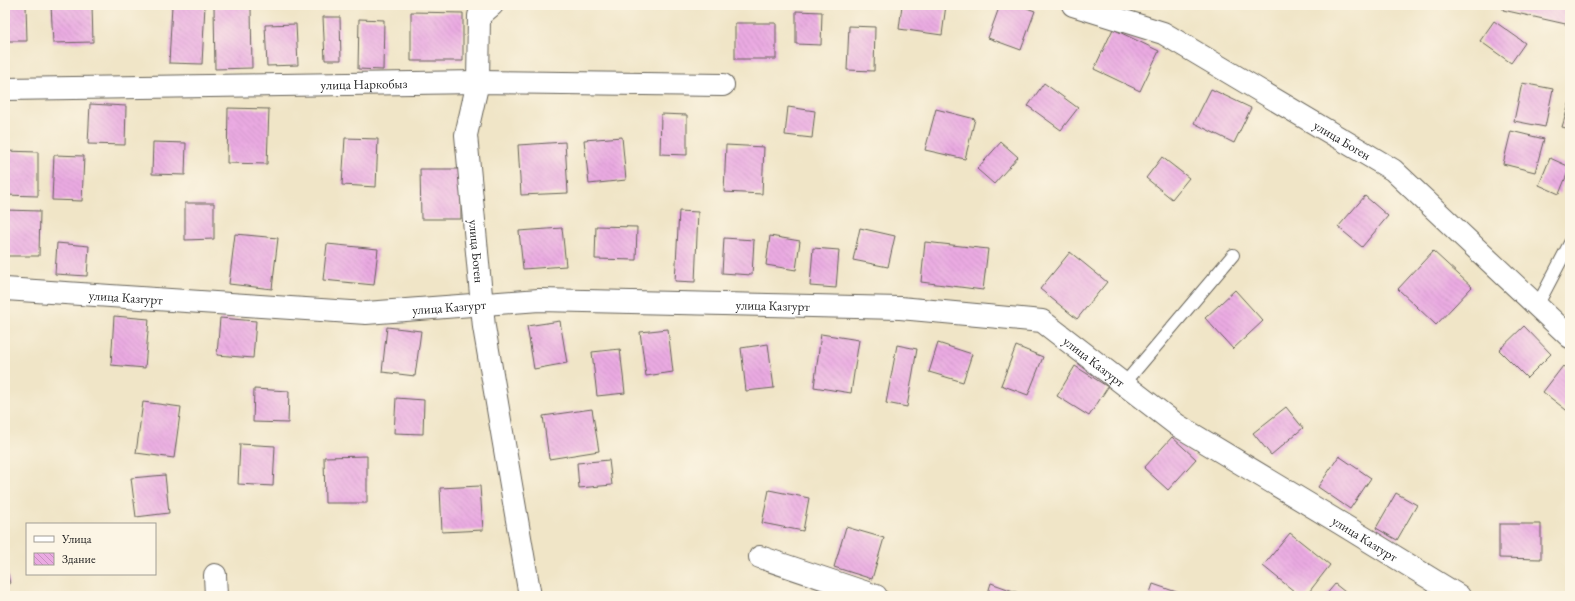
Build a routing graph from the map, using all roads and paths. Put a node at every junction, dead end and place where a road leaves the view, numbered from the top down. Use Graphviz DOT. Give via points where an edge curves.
graph roads {
  1 [pos="492,5"];
  2 [pos="1073,5"];
  3 [pos="478,82"];
  4 [pos="723,85"];
  5 [pos="5,89"];
  6 [pos="1570,243"];
  7 [pos="1233,255"];
  8 [pos="5,289"];
  9 [pos="482,304"];
  10 [pos="1537,306"];
  11 [pos="1570,337"];
  12 [pos="1124,384"];
  13 [pos="760,557"];
  14 [pos="215,575"];
  15 [pos="871,595"];
  16 [pos="216,596"];
  17 [pos="530,596"];
  18 [pos="1459,596"];
  1 -- 3 [label="street, улица Боген" via="479,16"];
  2 -- 10 [label="street, улица Боген" via="1163,33 1393,170"];
  3 -- 4 [label="street, улица Наркобыз"];
  3 -- 5 [label="street, улица Наркобыз"];
  3 -- 9 [label="street, улица Боген" via="466,135"];
  6 -- 10 [label="lane"];
  7 -- 12 [label="lane"];
  8 -- 9 [label="street, улица Казгурт" via="366,313"];
  9 -- 12 [label="street, улица Казгурт" via="539,300 900,308 1042,321"];
  9 -- 17 [label="street, улица Боген"];
  10 -- 11 [label="street, улица Боген"];
  12 -- 18 [label="street, улица Казгурт" via="1177,425"];
  13 -- 15 [label="street"];
  14 -- 16 [label="street"];
}
